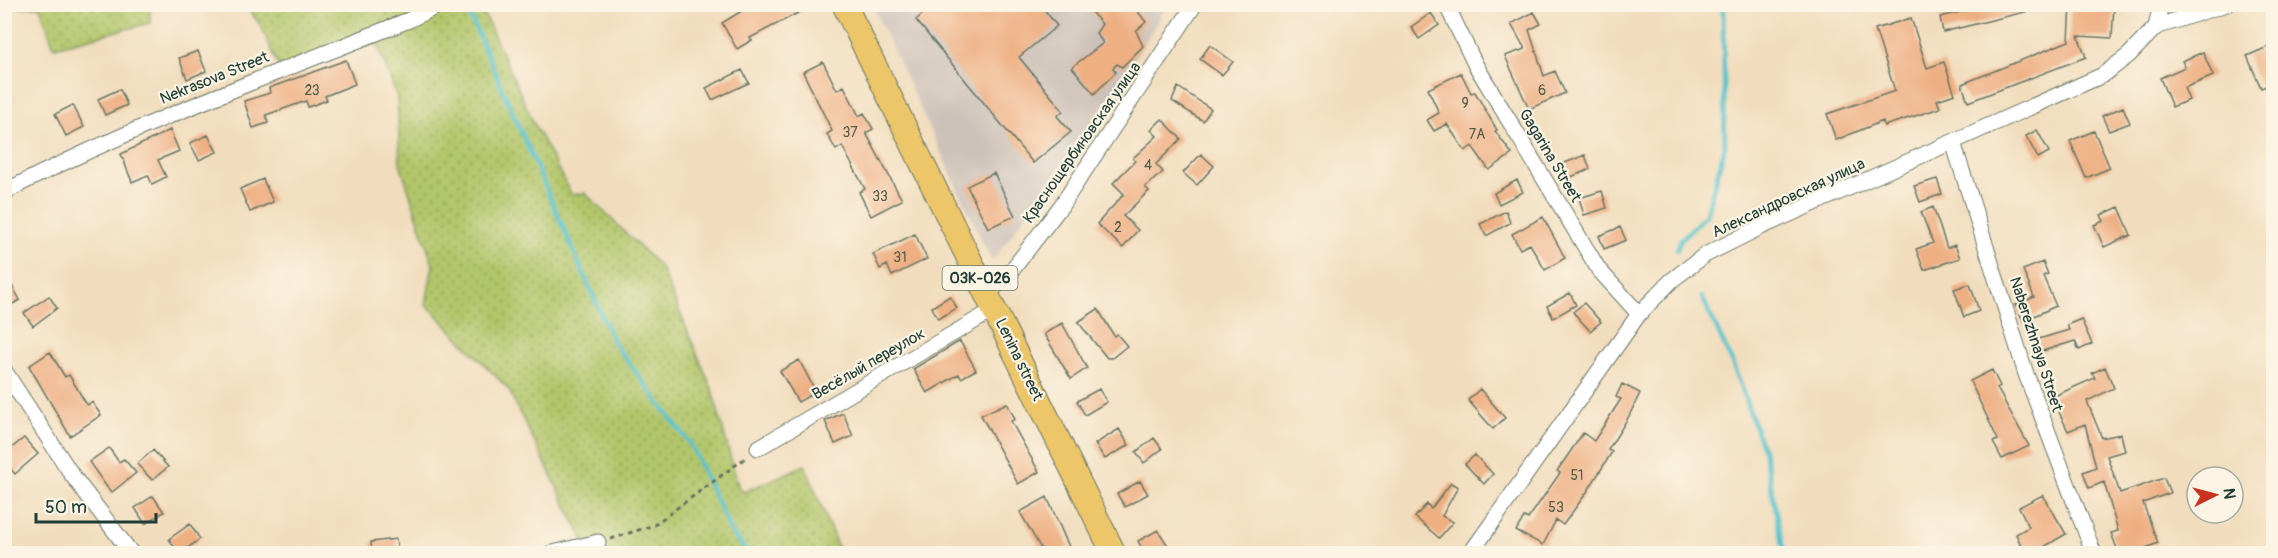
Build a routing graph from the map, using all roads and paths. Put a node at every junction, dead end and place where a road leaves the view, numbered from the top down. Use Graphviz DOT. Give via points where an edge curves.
graph roads {
  1 [pos="844,4"];
  2 [pos="1195,4"];
  3 [pos="1446,4"];
  4 [pos="2161,4"];
  5 [pos="2226,4"];
  6 [pos="439,6"];
  7 [pos="2156,27"];
  8 [pos="1953,142"];
  9 [pos="4,192"];
  10 [pos="992,302"];
  11 [pos="1639,314"];
  12 [pos="4,370"];
  13 [pos="758,448"];
  14 [pos="598,542"];
  15 [pos="132,554"];
  16 [pos="549,554"];
  17 [pos="1114,554"];
  18 [pos="1470,554"];
  19 [pos="2094,554"];
  1 -- 10 [label="main road, Lenina street / 03К-026"];
  2 -- 10 [label="street, Краснощербиновская улица"];
  3 -- 11 [label="street, Gagarina Street" via="1475,64 1599,270"];
  4 -- 7 [label="street"];
  5 -- 7 [label="street, Александровская улица"];
  6 -- 9 [label="street, Nekrasova Street" via="148,123"];
  7 -- 8 [label="street, Александровская улица" via="2103,75"];
  8 -- 11 [label="street, Александровская улица" via="1705,255 1672,280"];
  8 -- 19 [label="street, Naberezhnaya Street" via="2026,374"];
  10 -- 13 [label="street, Весёлый переулок"];
  10 -- 17 [label="main road, Lenina street / 03К-026"];
  11 -- 18 [label="street, Александровская улица"];
  12 -- 15 [label="street" via="72,475"];
  13 -- 14 [label="path" via="654,525"];
  14 -- 16 [label="street"];
}
